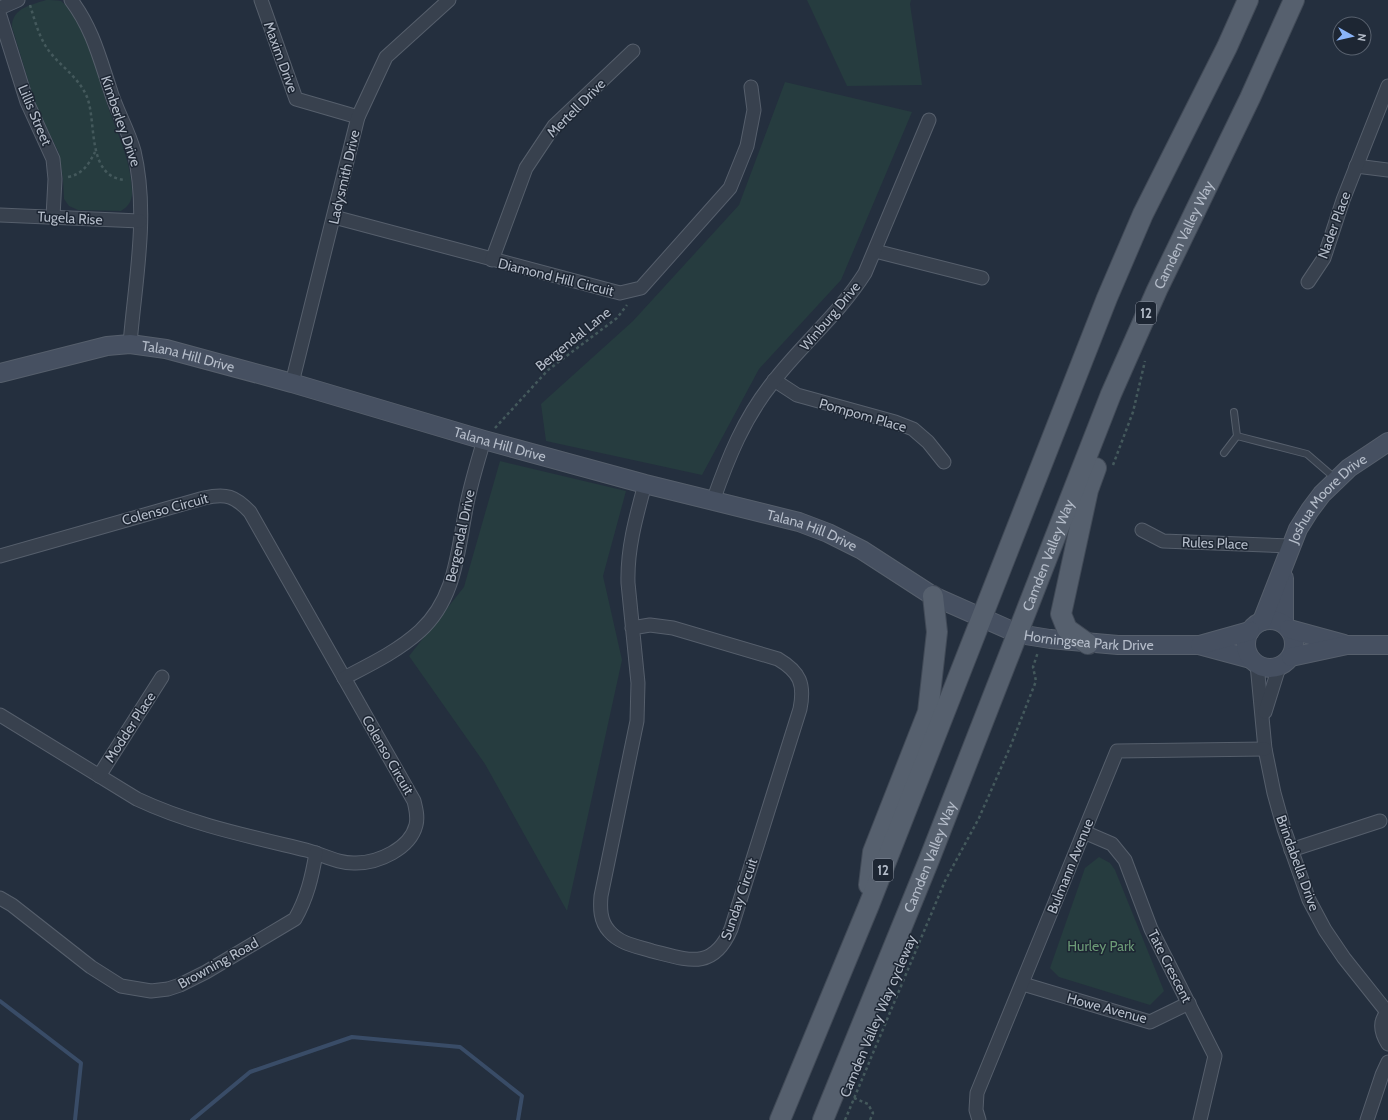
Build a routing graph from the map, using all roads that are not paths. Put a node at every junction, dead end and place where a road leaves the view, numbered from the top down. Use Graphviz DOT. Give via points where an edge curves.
graph roads {
  1 [pos="18,0"];
  2 [pos="71,0"];
  3 [pos="260,0"];
  4 [pos="1248,0"];
  5 [pos="1294,0"];
  6 [pos="447,1"];
  7 [pos="0,8"];
  8 [pos="0,16"];
  9 [pos="633,51"];
  10 [pos="1388,86"];
  11 [pos="751,87"];
  12 [pos="358,117"];
  13 [pos="929,120"];
  14 [pos="1356,166"];
  15 [pos="1388,170"];
  16 [pos="0,215"];
  17 [pos="53,217"];
  18 [pos="334,217"];
  19 [pos="140,221"];
  20 [pos="875,251"];
  21 [pos="492,260"];
  22 [pos="982,278"];
  23 [pos="1308,282"];
  24 [pos="1144,319"];
  25 [pos="130,344"];
  26 [pos="0,373"];
  27 [pos="774,380"];
  28 [pos="292,383"];
  29 [pos="1234,412"];
  30 [pos="1237,436"];
  31 [pos="484,440"];
  32 [pos="1388,442"];
  33 [pos="1224,453"];
  34 [pos="944,462"];
  35 [pos="1336,480"];
  36 [pos="644,484"];
  37 [pos="713,501"];
  38 [pos="1142,530"];
  39 [pos="1291,546"];
  40 [pos="0,556"];
  41 [pos="1284,569"];
  42 [pos="933,596"];
  43 [pos="982,618"];
  44 [pos="1256,626"];
  45 [pos="1286,626"];
  46 [pos="632,628"];
  47 [pos="1019,634"];
  48 [pos="1088,644"];
  49 [pos="1199,645"];
  50 [pos="1347,645"];
  51 [pos="1388,645"];
  52 [pos="1254,662"];
  53 [pos="1285,662"];
  54 [pos="162,678"];
  55 [pos="344,678"];
  56 [pos="0,715"];
  57 [pos="1263,718"];
  58 [pos="1265,749"];
  59 [pos="99,776"];
  60 [pos="1380,821"];
  61 [pos="1084,832"];
  62 [pos="1291,850"];
  63 [pos="316,853"];
  64 [pos="0,898"];
  65 [pos="869,906"];
  66 [pos="1023,984"];
  67 [pos="1189,1003"];
  68 [pos="1387,1011"];
  69 [pos="1388,1044"];
  70 [pos="1388,1062"];
  71 [pos="780,1120"];
  72 [pos="823,1120"];
  73 [pos="979,1120"];
  74 [pos="1200,1120"];
  75 [pos="1367,1120"];
  1 -- 7 [label="street"];
  2 -- 19 [label="street, Kimberley Drive" via="90,28 115,106 133,150 139,179"];
  3 -- 12 [label="street, Maxim Drive" via="296,99"];
  4 -- 43 [label="main road, 12" via="1143,214 1110,291"];
  5 -- 24 [label="main road, Camden Valley Way / 12"];
  6 -- 12 [label="street, Ladysmith Drive" via="386,57"];
  8 -- 17 [label="street, Lillis Street" via="27,102 53,159"];
  9 -- 21 [label="street, Mertell Drive" via="554,126 526,168"];
  10 -- 14 [label="street, Nader Place"];
  11 -- 21 [label="street, Diamond Hill Circuit" via="754,110 747,146 730,188 641,288 620,293"];
  12 -- 18 [label="street, Ladysmith Drive"];
  13 -- 20 [label="street, Winburg Drive"];
  14 -- 15 [label="street"];
  14 -- 23 [label="street, Nader Place" via="1324,258"];
  16 -- 17 [label="street, Tugela Rise"];
  17 -- 19 [label="street, Tugela Rise"];
  18 -- 21 [label="street, Diamond Hill Circuit"];
  18 -- 28 [label="street, Ladysmith Drive"];
  19 -- 25 [label="street, Kimberley Drive"];
  20 -- 22 [label="street"];
  20 -- 27 [label="street, Winburg Drive" via="853,292"];
  24 -- 47 [label="main road, Camden Valley Way / 12" via="1111,394"];
  24 -- 48 [label="main road" via="1088,490 1061,614 1067,629"];
  25 -- 26 [label="street, Talana Hill Drive" via="107,346"];
  25 -- 28 [label="street, Talana Hill Drive" via="166,349"];
  27 -- 34 [label="street, Pompom Place" via="797,395 912,429 928,442"];
  27 -- 37 [label="street, Winburg Drive" via="760,398 731,450"];
  28 -- 31 [label="street, Talana Hill Drive"];
  29 -- 30 [label="lane"];
  30 -- 33 [label="lane"];
  30 -- 35 [label="lane" via="1307,454"];
  31 -- 36 [label="street, Talana Hill Drive"];
  31 -- 55 [label="street, Bergendal Drive" via="469,494 458,561 446,596 426,625 406,643"];
  32 -- 35 [label="street, Joshua Moore Drive" via="1365,456"];
  35 -- 39 [label="street, Joshua Moore Drive" via="1310,510"];
  36 -- 37 [label="street, Talana Hill Drive"];
  36 -- 46 [label="street, Sunday Circuit" via="632,531 628,567"];
  37 -- 42 [label="street, Talana Hill Drive" via="799,522 828,533 862,550"];
  38 -- 39 [label="street, Rules Place" via="1163,541"];
  39 -- 41 [label="street, Joshua Moore Drive"];
  40 -- 55 [label="street, Colenso Circuit" via="204,498 217,495 229,497 240,501 250,512"];
  41 -- 44 [label="street, Joshua Moore Drive"];
  41 -- 45 [label="street, Joshua Moore Drive"];
  42 -- 43 [label="street, Talana Hill Drive"];
  42 -- 65 [label="main road" via="937,632 928,712 873,852 868,887"];
  43 -- 47 [label="street, Horningsea Park Drive"];
  43 -- 65 [label="main road, 12"];
  44 -- 45 [label="street, Horningsea Park Drive" via="1269,620"];
  44 -- 49 [label="street, Horningsea Park Drive"];
  44 -- 52 [label="street" via="1246,645"];
  45 -- 50 [label="street, Horningsea Park Drive"];
  45 -- 53 [label="street" via="1294,643"];
  46 -- 46 [label="street, Sunday Circuit" via="650,625 673,628 778,659 789,665 802,683 800,709 727,940 719,949 701,959 689,960 625,943 608,930 600,910 637,721 638,683"];
  47 -- 48 [label="street, Horningsea Park Drive"];
  47 -- 72 [label="main road, Camden Valley Way / 12"];
  48 -- 49 [label="street, Horningsea Park Drive"];
  49 -- 52 [label="street, Horningsea Park Drive"];
  50 -- 51 [label="street, Horningsea Park Drive"];
  50 -- 53 [label="street, Horningsea Park Drive"];
  52 -- 53 [label="street, Horningsea Park Drive" via="1264,668"];
  52 -- 57 [label="street, Brindabella Drive"];
  53 -- 57 [label="street, Brindabella Drive"];
  54 -- 59 [label="street, Modder Place"];
  55 -- 63 [label="street, Colenso Circuit" via="414,801 416,825 403,845 369,862 354,864"];
  56 -- 59 [label="street, Colenso Circuit"];
  57 -- 58 [label="street, Brindabella Drive"];
  58 -- 61 [label="street, Bulmann Avenue" via="1117,751"];
  58 -- 62 [label="street, Brindabella Drive" via="1274,793"];
  59 -- 63 [label="street, Colenso Circuit" via="137,799 181,817"];
  60 -- 62 [label="street"];
  61 -- 66 [label="street, Bulmann Avenue"];
  61 -- 67 [label="street, Tate Crescent" via="1112,844 1126,860 1151,928"];
  62 -- 68 [label="street, Brindabella Drive" via="1309,900 1325,930 1368,991"];
  63 -- 64 [label="street, Browning Road" via="311,882 295,919 206,972 168,989 151,991 121,986"];
  65 -- 71 [label="main road, 12"];
  66 -- 67 [label="street, Howe Avenue" via="1150,1022"];
  66 -- 73 [label="street, Bulmann Avenue" via="977,1093 976,1110"];
  67 -- 74 [label="street, Tate Crescent" via="1215,1056"];
  68 -- 69 [label="street" via="1381,1025 1382,1035"];
  70 -- 75 [label="street"];
}
